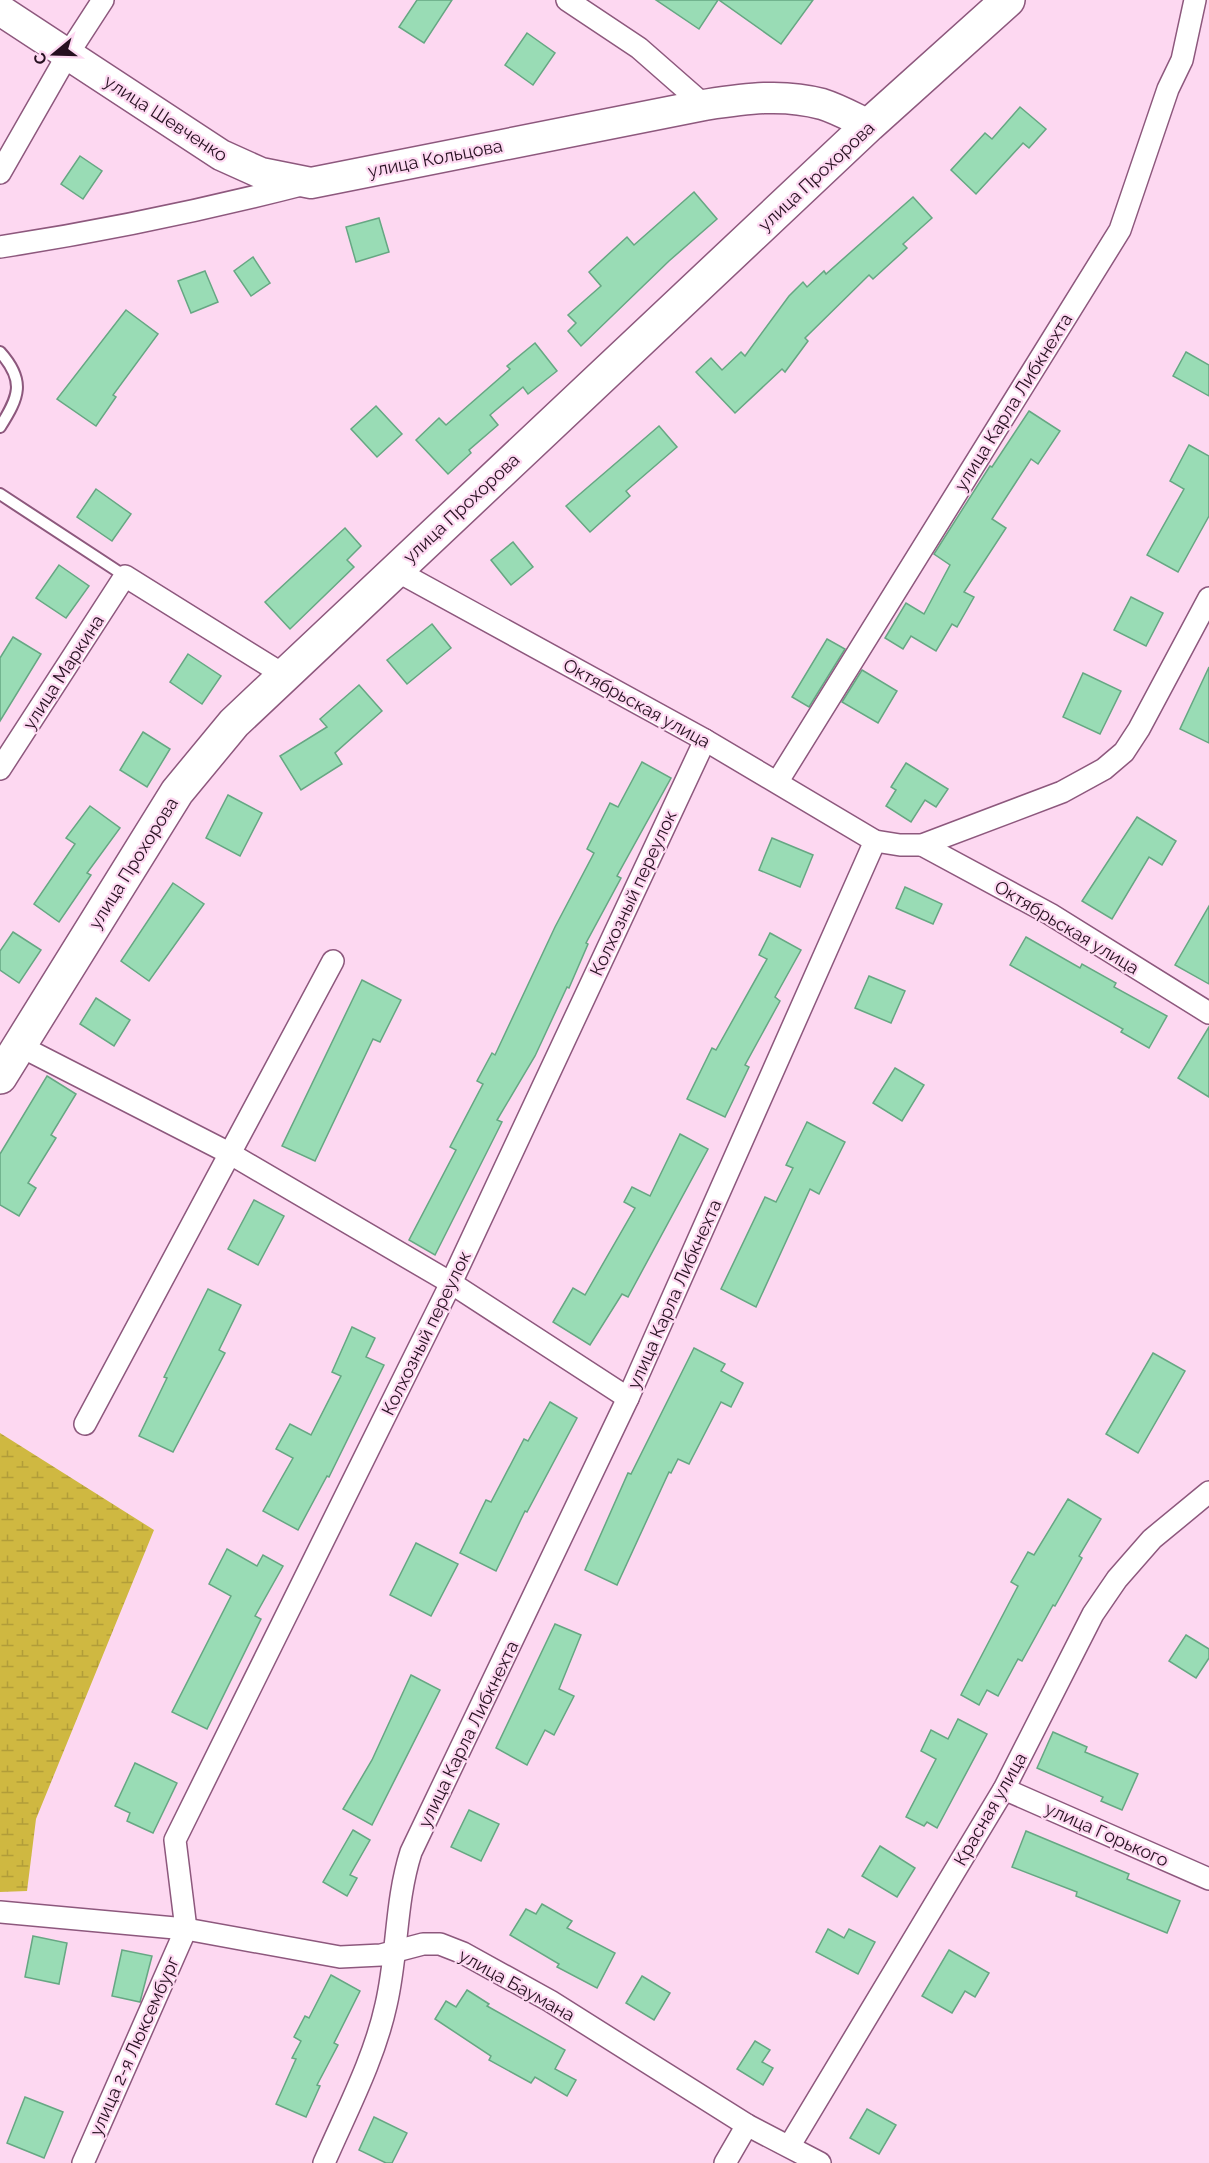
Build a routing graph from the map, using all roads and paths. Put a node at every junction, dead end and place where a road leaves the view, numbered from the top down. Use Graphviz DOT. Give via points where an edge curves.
graph roads {
  1 [pos="103,0"];
  2 [pos="567,0"];
  3 [pos="1196,0"];
  4 [pos="1001,2"];
  5 [pos="0,10"];
  6 [pos="68,54"];
  7 [pos="704,105"];
  8 [pos="869,125"];
  9 [pos="0,173"];
  10 [pos="311,183"];
  11 [pos="0,246"];
  12 [pos="0,352"];
  13 [pos="0,427"];
  14 [pos="0,494"];
  15 [pos="395,570"];
  16 [pos="125,576"];
  17 [pos="1209,598"];
  18 [pos="1202,630"];
  19 [pos="284,675"];
  20 [pos="705,740"];
  21 [pos="0,769"];
  22 [pos="778,781"];
  23 [pos="875,842"];
  24 [pos="922,844"];
  25 [pos="333,961"];
  26 [pos="1209,1013"];
  27 [pos="20,1046"];
  28 [pos="0,1077"];
  29 [pos="229,1153"];
  30 [pos="452,1283"];
  31 [pos="628,1398"];
  32 [pos="85,1424"];
  33 [pos="1209,1492"];
  34 [pos="1004,1789"];
  35 [pos="1209,1879"];
  36 [pos="0,1912"];
  37 [pos="186,1929"];
  38 [pos="396,1951"];
  39 [pos="747,2125"];
  40 [pos="790,2145"];
  41 [pos="83,2163"];
  42 [pos="324,2163"];
  43 [pos="725,2163"];
  44 [pos="820,2163"];
  1 -- 6 [label="street"];
  2 -- 7 [label="street" via="639,48"];
  3 -- 22 [label="street, улица Карла Либкнехта" via="1182,60 1168,89 1120,230"];
  4 -- 8 [label="main road, улица Прохорова"];
  5 -- 6 [label="main road, улица Шевченко"];
  6 -- 9 [label="street"];
  6 -- 10 [label="main road, улица Шевченко" via="221,155 261,173"];
  7 -- 8 [label="main road, улица Кольцова" via="754,98 793,98 825,105"];
  7 -- 10 [label="main road, улица Кольцова"];
  8 -- 15 [label="main road, улица Прохорова"];
  10 -- 11 [label="street, улица Кольцова" via="203,210"];
  12 -- 13 [label="lane" via="18,382 16,401"];
  14 -- 16 [label="lane"];
  15 -- 19 [label="main road, улица Прохорова"];
  15 -- 20 [label="street, Октябрьская улица"];
  16 -- 19 [label="street"];
  16 -- 21 [label="street, улица Маркина"];
  17 -- 18 [label="street"];
  18 -- 24 [label="street" via="1124,752 1104,769 1062,792"];
  19 -- 27 [label="main road, улица Прохорова" via="234,723 177,792"];
  20 -- 22 [label="street, Октябрьская улица"];
  20 -- 30 [label="street, Колхозный переулок"];
  22 -- 23 [label="street, Октябрьская улица"];
  23 -- 24 [label="street"];
  23 -- 31 [label="street, улица Карла Либкнехта"];
  24 -- 26 [label="street, Октябрьская улица" via="1050,914"];
  25 -- 29 [label="street"];
  27 -- 28 [label="main road, улица Прохорова"];
  27 -- 29 [label="street"];
  29 -- 30 [label="street"];
  29 -- 32 [label="street"];
  30 -- 31 [label="street"];
  30 -- 37 [label="street, Колхозный переулок" via="175,1840"];
  31 -- 38 [label="street, улица Карла Либкнехта" via="411,1852 402,1882"];
  33 -- 34 [label="street, Красная улица" via="1152,1539 1105,1596"];
  34 -- 35 [label="street, улица Горького"];
  34 -- 40 [label="street, Красная улица"];
  36 -- 37 [label="street, улица Баумана"];
  37 -- 38 [label="street, улица Баумана" via="340,1957 361,1958"];
  37 -- 41 [label="street, улица 2-я Люксембург"];
  38 -- 39 [label="street, улица Баумана" via="440,1944 463,1953 550,2001"];
  38 -- 42 [label="street, улица Карла Либкнехта" via="379,2033"];
  39 -- 40 [label="street, улица Баумана"];
  39 -- 43 [label="street"];
  40 -- 44 [label="street, улица Баумана"];
}
